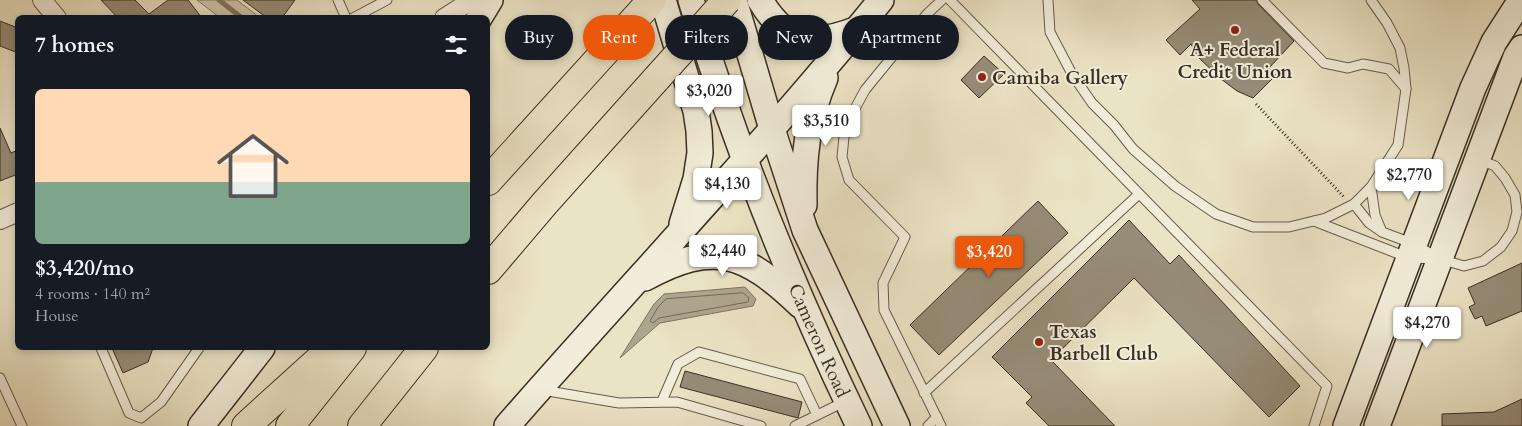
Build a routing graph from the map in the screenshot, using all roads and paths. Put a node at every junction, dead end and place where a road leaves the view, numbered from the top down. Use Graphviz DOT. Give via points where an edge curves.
graph roads {
  1 [pos="42,0"];
  2 [pos="338,0"];
  3 [pos="387,0"];
  4 [pos="472,0"];
  5 [pos="490,0"];
  6 [pos="663,0"];
  7 [pos="690,0"];
  8 [pos="727,0"];
  9 [pos="734,0"];
  10 [pos="760,0"];
  11 [pos="881,0"];
  12 [pos="950,0"];
  13 [pos="1048,0"];
  14 [pos="1262,0"];
  15 [pos="1371,0"];
  16 [pos="1521,0"];
  17 [pos="939,1"];
  18 [pos="645,8"];
  19 [pos="54,15"];
  20 [pos="345,15"];
  21 [pos="359,15"];
  22 [pos="449,15"];
  23 [pos="481,15"];
  24 [pos="869,15"];
  25 [pos="842,35"];
  26 [pos="842,48"];
  27 [pos="1522,48"];
  28 [pos="832,60"];
  29 [pos="1406,89"];
  30 [pos="1256,104"];
  31 [pos="772,130"];
  32 [pos="1478,159"];
  33 [pos="745,160"];
  34 [pos="490,179"];
  35 [pos="1371,187"];
  36 [pos="1139,194"];
  37 [pos="1344,197"];
  38 [pos="1354,204"];
  39 [pos="15,213"];
  40 [pos="0,220"];
  41 [pos="1314,221"];
  42 [pos="805,230"];
  43 [pos="1382,232"];
  44 [pos="678,234"];
  45 [pos="1412,251"];
  46 [pos="1440,259"];
  47 [pos="490,268"];
  48 [pos="632,286"];
  49 [pos="807,312"];
  50 [pos="102,350"];
  51 [pos="198,350"];
  52 [pos="260,350"];
  53 [pos="330,350"];
  54 [pos="350,350"];
  55 [pos="422,350"];
  56 [pos="0,378"];
  57 [pos="539,389"];
  58 [pos="924,393"];
  59 [pos="662,401"];
  60 [pos="847,401"];
  61 [pos="817,415"];
  62 [pos="937,417"];
  63 [pos="22,426"];
  64 [pos="201,426"];
  65 [pos="246,426"];
  66 [pos="290,426"];
  67 [pos="362,426"];
  68 [pos="507,426"];
  69 [pos="761,426"];
  70 [pos="794,426"];
  71 [pos="859,426"];
  72 [pos="897,426"];
  73 [pos="928,426"];
  74 [pos="941,426"];
  75 [pos="1314,426"];
  76 [pos="1346,426"];
  77 [pos="1377,426"];
  1 -- 19 [label="street"];
  2 -- 20 [label="lane"];
  3 -- 21 [label="lane"];
  4 -- 22 [label="street"];
  5 -- 23 [label="main road"];
  6 -- 44 [label="main road" via="699,131 696,179"];
  7 -- 33 [label="main road, Cameron Road"];
  8 -- 47 [label="highway, bridge"];
  9 -- 31 [label="main road, Cameron Road"];
  10 -- 25 [label="main road" via="778,25 790,33 820,40"];
  11 -- 24 [label="main road"];
  12 -- 36 [label="lane"];
  13 -- 41 [label="lane" via="1050,32 1072,74 1092,103 1134,149 1175,186 1216,214 1253,227 1289,227"];
  14 -- 29 [label="lane" via="1324,63 1348,68 1363,64 1389,69"];
  15 -- 29 [label="lane" via="1400,48"];
  16 -- 45 [label="main road" via="1494,42 1473,88"];
  17 -- 58 [label="lane" via="865,90 845,127 842,157 849,180 905,237 883,282 884,310"];
  18 -- 34 [label="highway"];
  26 -- 28 [label="main road"];
  27 -- 32 [label="main road"];
  28 -- 31 [label="main road"];
  28 -- 42 [label="main road" via="815,101 807,136"];
  29 -- 35 [label="lane" via="1398,145"];
  30 -- 37 [label="path"];
  31 -- 33 [label="main road"];
  31 -- 42 [label="main road, Cameron Road"];
  32 -- 46 [label="main road"];
  32 -- 46 [label="lane" via="1495,166 1514,195 1517,212 1512,231 1501,247 1483,260 1464,266"];
  33 -- 44 [label="main road"];
  33 -- 49 [label="main road, Cameron Road"];
  35 -- 38 [label="lane"];
  35 -- 43 [label="lane" via="1375,215"];
  36 -- 58 [label="lane"];
  36 -- 75 [label="lane" via="1327,386"];
  38 -- 41 [label="lane"];
  38 -- 43 [label="lane" via="1369,223"];
  39 -- 40 [label="street"];
  41 -- 45 [label="lane"];
  42 -- 72 [label="main road, Cameron Road"];
  43 -- 45 [label="lane"];
  44 -- 48 [label="main road"];
  45 -- 46 [label="lane"];
  45 -- 46 [label="lane"];
  45 -- 76 [label="main road"];
  46 -- 77 [label="main road"];
  48 -- 49 [label="main road" via="668,266 694,258 716,256 738,260 760,271"];
  48 -- 57 [label="main road"];
  49 -- 60 [label="main road, Cameron Road"];
  50 -- 51 [label="lane" via="129,413 141,418 161,402"];
  52 -- 64 [label="main road"];
  53 -- 65 [label="highway"];
  54 -- 66 [label="highway"];
  55 -- 67 [label="highway"];
  56 -- 63 [label="lane"];
  57 -- 59 [label="lane" via="619,403"];
  57 -- 68 [label="main road"];
  58 -- 62 [label="lane"];
  59 -- 61 [label="lane" via="678,364 699,352 800,379"];
  59 -- 69 [label="lane" via="677,402"];
  60 -- 61 [label="lane"];
  60 -- 71 [label="main road, Cameron Road"];
  61 -- 70 [label="lane"];
  62 -- 73 [label="lane"];
  62 -- 74 [label="lane"];
}
